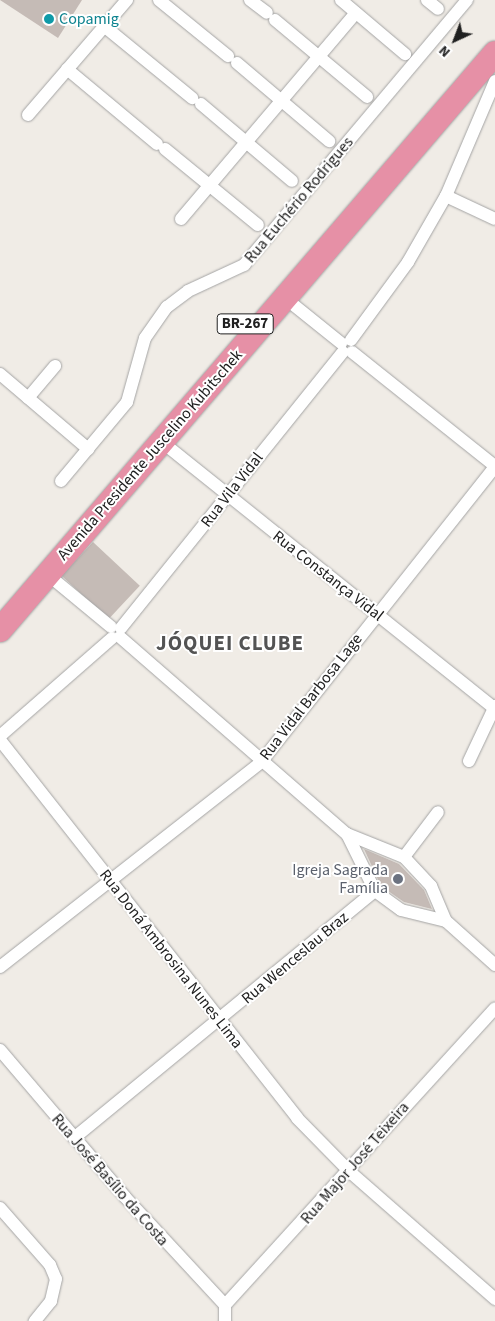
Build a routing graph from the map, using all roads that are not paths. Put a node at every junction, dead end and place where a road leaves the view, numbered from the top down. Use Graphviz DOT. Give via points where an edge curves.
graph roads {
  1 [pos="127,0"];
  2 [pos="159,0"];
  3 [pos="250,0"];
  4 [pos="427,0"];
  5 [pos="467,0"];
  6 [pos="345,1"];
  7 [pos="438,9"];
  8 [pos="356,13"];
  9 [pos="104,26"];
  10 [pos="495,38"];
  11 [pos="495,52"];
  12 [pos="405,54"];
  13 [pos="319,56"];
  14 [pos="67,69"];
  15 [pos="486,83"];
  16 [pos="366,97"];
  17 [pos="281,101"];
  18 [pos="28,115"];
  19 [pos="329,141"];
  20 [pos="247,142"];
  21 [pos="292,181"];
  22 [pos="210,185"];
  23 [pos="446,196"];
  24 [pos="181,219"];
  25 [pos="495,219"];
  26 [pos="258,225"];
  27 [pos="285,298"];
  28 [pos="347,347"];
  29 [pos="54,366"];
  30 [pos="0,374"];
  31 [pos="28,398"];
  32 [pos="162,442"];
  33 [pos="88,449"];
  34 [pos="495,467"];
  35 [pos="61,481"];
  36 [pos="227,497"];
  37 [pos="47,574"];
  38 [pos="0,613"];
  39 [pos="376,614"];
  40 [pos="0,630"];
  41 [pos="116,632"];
  42 [pos="495,708"];
  43 [pos="0,736"];
  44 [pos="0,740"];
  45 [pos="469,761"];
  46 [pos="261,762"];
  47 [pos="438,812"];
  48 [pos="347,834"];
  49 [pos="404,857"];
  50 [pos="112,884"];
  51 [pos="376,891"];
  52 [pos="446,921"];
  53 [pos="495,965"];
  54 [pos="0,967"];
  55 [pos="495,1008"];
  56 [pos="220,1021"];
  57 [pos="0,1050"];
  58 [pos="74,1138"];
  59 [pos="350,1172"];
  60 [pos="0,1208"];
  61 [pos="493,1293"];
  62 [pos="225,1305"];
  63 [pos="36,1321"];
  64 [pos="225,1321"];
  1 -- 9 [label="street"];
  2 -- 17 [label="street"];
  3 -- 13 [label="street"];
  4 -- 7 [label="street"];
  5 -- 33 [label="street, Rua Euchério Rodrigues" via="244,265 188,291 167,307 144,338 127,402"];
  6 -- 8 [label="street"];
  8 -- 12 [label="street"];
  8 -- 13 [label="street"];
  9 -- 14 [label="street"];
  9 -- 20 [label="street"];
  10 -- 38 [label="highway, Avenida Presidente Juscelino Kubitschek / BR-267" via="317,238"];
  11 -- 15 [label="highway, Avenida Presidente Juscelino Kubitschek / BR-267"];
  13 -- 16 [label="street"];
  13 -- 17 [label="street"];
  14 -- 18 [label="street"];
  14 -- 22 [label="street"];
  15 -- 23 [label="street, Rua Vila Vidal"];
  15 -- 27 [label="highway, Avenida Presidente Juscelino Kubitschek / BR-267"];
  17 -- 19 [label="street"];
  17 -- 20 [label="street"];
  20 -- 21 [label="street"];
  20 -- 22 [label="street"];
  22 -- 24 [label="street"];
  22 -- 26 [label="street"];
  23 -- 25 [label="street"];
  23 -- 28 [label="street, Rua Vila Vidal" via="408,262"];
  27 -- 28 [label="street"];
  27 -- 32 [label="highway, Avenida Presidente Juscelino Kubitschek / BR-267"];
  28 -- 34 [label="street"];
  28 -- 36 [label="street, Rua Vila Vidal"];
  29 -- 31 [label="street"];
  30 -- 31 [label="street"];
  31 -- 33 [label="street"];
  32 -- 36 [label="street, Rua Constança Vidal"];
  32 -- 37 [label="highway, Avenida Presidente Juscelino Kubitschek / BR-267"];
  33 -- 35 [label="street, Rua Euchério Rodrigues"];
  34 -- 39 [label="street, Rua Vidal Barbosa Lage"];
  36 -- 39 [label="street, Rua Constança Vidal"];
  36 -- 41 [label="street, Rua Vila Vidal"];
  37 -- 40 [label="highway, Avenida Presidente Juscelino Kubitschek / BR-267"];
  37 -- 41 [label="street"];
  39 -- 42 [label="street, Rua Constança Vidal"];
  39 -- 46 [label="street, Rua Vidal Barbosa Lage"];
  41 -- 43 [label="street, Rua Vila Vidal"];
  41 -- 46 [label="street"];
  42 -- 45 [label="street"];
  44 -- 50 [label="street, Rua Doná Ambrosina Nunes Lima"];
  46 -- 48 [label="street"];
  46 -- 50 [label="street, Rua Vidal Barbosa Lage"];
  47 -- 49 [label="street"];
  48 -- 49 [label="street"];
  48 -- 51 [label="street"];
  49 -- 52 [label="street" via="431,886"];
  50 -- 54 [label="street, Rua Vidal Barbosa Lage"];
  50 -- 56 [label="street, Rua Doná Ambrosina Nunes Lima"];
  51 -- 52 [label="street" via="401,910"];
  51 -- 56 [label="street, Rua Wenceslau Braz"];
  52 -- 53 [label="street"];
  55 -- 59 [label="street, Rua Major José Teixeira"];
  56 -- 58 [label="street, Rua Wenceslau Braz"];
  56 -- 59 [label="street, Rua Doná Ambrosina Nunes Lima" via="297,1118"];
  57 -- 58 [label="street, Rua José Basílio da Costa"];
  58 -- 62 [label="street, Rua José Basílio da Costa"];
  59 -- 61 [label="street, Rua Doná Ambrosina Nunes Lima"];
  59 -- 62 [label="street, Rua Major José Teixeira"];
  60 -- 63 [label="street" via="50,1265 56,1279 51,1302"];
  62 -- 64 [label="street"];
}
